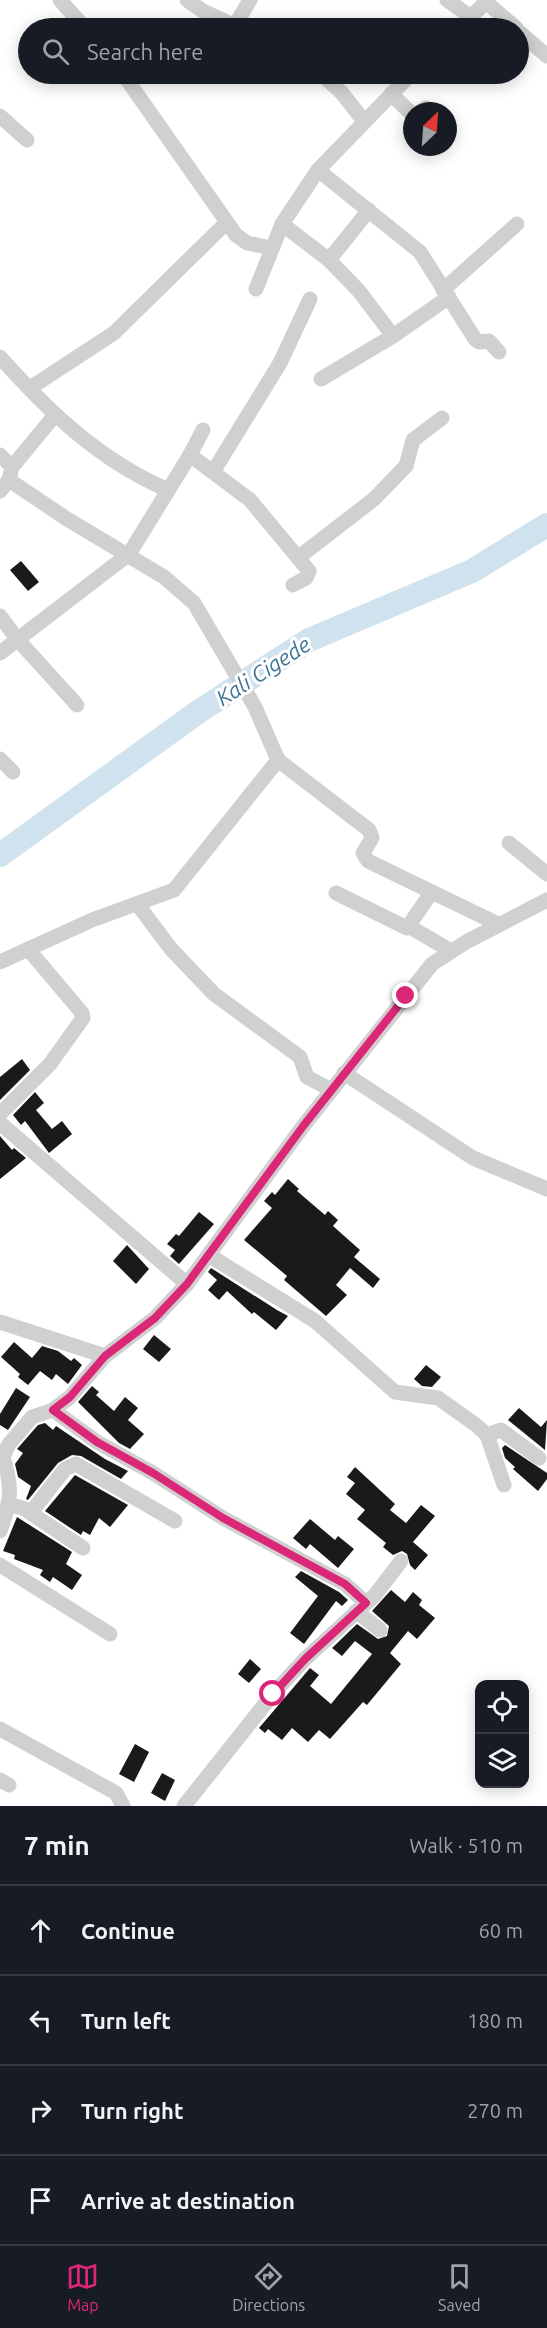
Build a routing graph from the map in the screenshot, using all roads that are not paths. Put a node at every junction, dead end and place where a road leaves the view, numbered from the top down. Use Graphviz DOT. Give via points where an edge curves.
graph roads {
  1 [pos="60,0"];
  2 [pos="187,0"];
  3 [pos="250,0"];
  4 [pos="447,0"];
  5 [pos="487,1"];
  6 [pos="471,17"];
  7 [pos="76,18"];
  8 [pos="219,18"];
  9 [pos="242,18"];
  10 [pos="505,18"];
  11 [pos="529,40"];
  12 [pos="547,56"];
  13 [pos="130,84"];
  14 [pos="332,84"];
  15 [pos="401,84"];
  16 [pos="391,94"];
  17 [pos="403,105"];
  18 [pos="0,116"];
  19 [pos="364,121"];
  20 [pos="27,140"];
  21 [pos="318,170"];
  22 [pos="369,210"];
  23 [pos="226,223"];
  24 [pos="282,224"];
  25 [pos="517,224"];
  26 [pos="271,248"];
  27 [pos="329,260"];
  28 [pos="255,289"];
  29 [pos="446,293"];
  30 [pos="310,299"];
  31 [pos="393,336"];
  32 [pos="499,352"];
  33 [pos="0,357"];
  34 [pos="321,378"];
  35 [pos="30,388"];
  36 [pos="54,415"];
  37 [pos="442,418"];
  38 [pos="202,430"];
  39 [pos="0,455"];
  40 [pos="189,455"];
  41 [pos="213,472"];
  42 [pos="7,479"];
  43 [pos="168,490"];
  44 [pos="129,554"];
  45 [pos="299,557"];
  46 [pos="293,585"];
  47 [pos="0,616"];
  48 [pos="18,640"];
  49 [pos="0,653"];
  50 [pos="77,705"];
  51 [pos="0,759"];
  52 [pos="278,760"];
  53 [pos="13,772"];
  54 [pos="509,843"];
  55 [pos="547,874"];
  56 [pos="336,893"];
  57 [pos="431,893"];
  58 [pos="547,900"];
  59 [pos="138,905"];
  60 [pos="498,924"];
  61 [pos="410,927"];
  62 [pos="28,949"];
  63 [pos="451,951"];
  64 [pos="0,962"];
  65 [pos="344,1073"];
  66 [pos="332,1090"];
  67 [pos="0,1114"];
  68 [pos="0,1123"];
  69 [pos="547,1189"];
  70 [pos="210,1256"];
  71 [pos="187,1284"];
  72 [pos="0,1322"];
  73 [pos="105,1356"];
  74 [pos="53,1410"];
  75 [pos="487,1435"];
  76 [pos="1,1456"];
  77 [pos="538,1458"];
  78 [pos="504,1485"];
  79 [pos="8,1504"];
  80 [pos="29,1512"];
  81 [pos="175,1521"];
  82 [pos="0,1531"];
  83 [pos="83,1548"];
  84 [pos="401,1561"];
  85 [pos="0,1565"];
  86 [pos="361,1607"];
  87 [pos="380,1630"];
  88 [pos="110,1634"];
  89 [pos="0,1729"];
  90 [pos="124,1806"];
  91 [pos="184,1806"];
  1 -- 7 [label="street"];
  2 -- 8 [label="street"];
  3 -- 9 [label="street"];
  4 -- 6 [label="street"];
  5 -- 6 [label="street"];
  5 -- 10 [label="street"];
  11 -- 12 [label="street"];
  13 -- 23 [label="street"];
  14 -- 19 [label="street"];
  15 -- 16 [label="street"];
  16 -- 17 [label="street"];
  16 -- 19 [label="street"];
  18 -- 20 [label="street"];
  19 -- 21 [label="street"];
  21 -- 22 [label="street"];
  21 -- 24 [label="street"];
  22 -- 27 [label="street"];
  22 -- 29 [label="street" via="420,252"];
  23 -- 26 [label="street" via="241,240"];
  23 -- 35 [label="street" via="114,333"];
  24 -- 26 [label="street"];
  24 -- 27 [label="street"];
  25 -- 29 [label="street"];
  26 -- 28 [label="street"];
  27 -- 31 [label="street"];
  29 -- 31 [label="street"];
  29 -- 32 [label="street" via="475,339 489,341"];
  30 -- 41 [label="street" via="280,363"];
  31 -- 34 [label="street"];
  33 -- 35 [label="street"];
  35 -- 36 [label="street"];
  36 -- 42 [label="street"];
  36 -- 43 [label="street" via="106,458"];
  37 -- 45 [label="street" via="413,440 406,466 375,500"];
  38 -- 40 [label="street"];
  39 -- 42 [label="street"];
  40 -- 41 [label="street"];
  40 -- 43 [label="street"];
  41 -- 45 [label="street" via="250,500"];
  42 -- 44 [label="street"];
  43 -- 44 [label="street"];
  44 -- 48 [label="street"];
  44 -- 52 [label="street" via="194,603 255,707"];
  45 -- 46 [label="street" via="309,573"];
  47 -- 48 [label="street"];
  48 -- 49 [label="street"];
  48 -- 50 [label="street"];
  51 -- 53 [label="street"];
  52 -- 57 [label="street" via="369,830 372,838 363,853 368,861"];
  52 -- 59 [label="street" via="179,886"];
  54 -- 55 [label="street"];
  56 -- 61 [label="street" via="404,928"];
  57 -- 60 [label="street"];
  57 -- 61 [label="street"];
  58 -- 60 [label="street"];
  59 -- 62 [label="street" via="92,920"];
  59 -- 66 [label="street" via="171,949 209,988 300,1057 307,1077"];
  60 -- 63 [label="street"];
  61 -- 63 [label="street"];
  62 -- 64 [label="street"];
  62 -- 67 [label="street" via="83,1018 50,1064"];
  63 -- 65 [label="street" via="432,964"];
  65 -- 66 [label="street"];
  65 -- 69 [label="street" via="472,1158"];
  66 -- 70 [label="street"];
  68 -- 71 [label="street"];
  70 -- 71 [label="street"];
  70 -- 75 [label="street" via="315,1321 395,1392 438,1398"];
  71 -- 73 [label="street" via="155,1318"];
  72 -- 73 [label="street"];
  73 -- 74 [label="street" via="70,1397"];
  74 -- 76 [label="street" via="32,1417"];
  74 -- 86 [label="street" via="97,1442 223,1518 345,1584"];
  75 -- 77 [label="street" via="501,1430"];
  75 -- 78 [label="street"];
  76 -- 79 [label="street" via="10,1479"];
  79 -- 80 [label="street"];
  79 -- 82 [label="street"];
  80 -- 81 [label="street" via="65,1469 76,1464"];
  80 -- 83 [label="street"];
  84 -- 86 [label="street" via="383,1587"];
  85 -- 88 [label="street"];
  86 -- 87 [label="street"];
  86 -- 91 [label="street" via="273,1694"];
  89 -- 90 [label="street" via="116,1793"];
}
